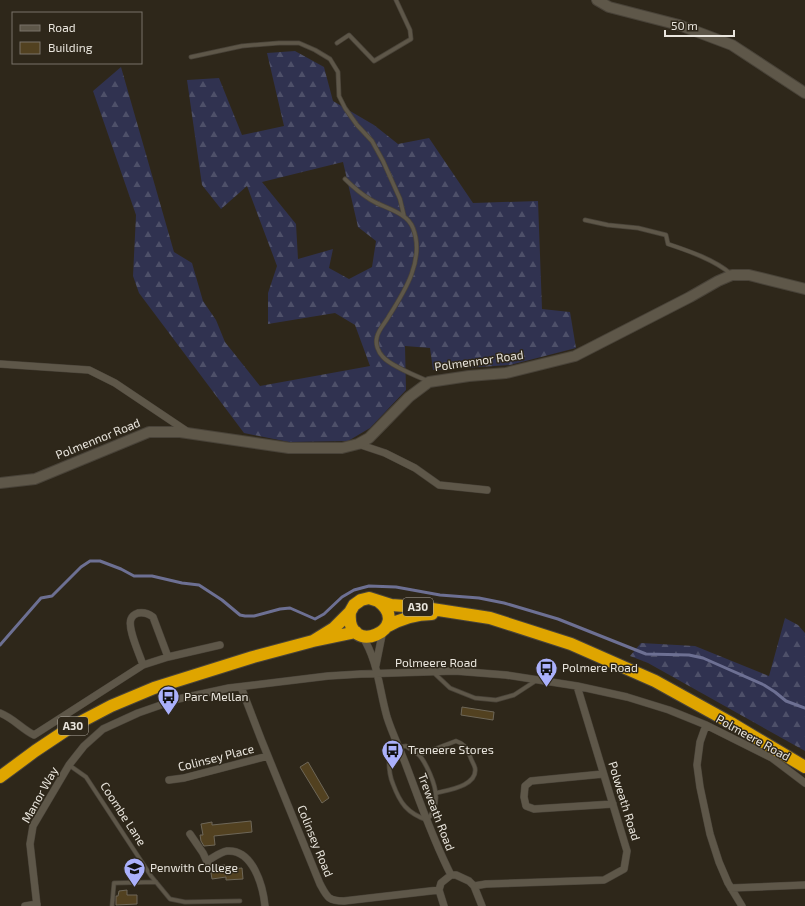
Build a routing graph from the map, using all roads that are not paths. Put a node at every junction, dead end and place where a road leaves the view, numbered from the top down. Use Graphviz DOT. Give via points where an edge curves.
graph roads {
  1 [pos="396,0"];
  2 [pos="597,0"];
  3 [pos="337,43"];
  4 [pos="192,57"];
  5 [pos="805,93"];
  6 [pos="345,179"];
  7 [pos="404,216"];
  8 [pos="586,220"];
  9 [pos="732,275"];
  10 [pos="805,290"];
  11 [pos="0,364"];
  12 [pos="429,382"];
  13 [pos="192,434"];
  14 [pos="358,444"];
  15 [pos="0,483"];
  16 [pos="486,490"];
  17 [pos="377,600"];
  18 [pos="350,612"];
  19 [pos="459,613"];
  20 [pos="385,629"];
  21 [pos="359,634"];
  22 [pos="313,641"];
  23 [pos="220,645"];
  24 [pos="168,657"];
  25 [pos="143,665"];
  26 [pos="376,665"];
  27 [pos="433,672"];
  28 [pos="378,674"];
  29 [pos="538,680"];
  30 [pos="577,686"];
  31 [pos="241,687"];
  32 [pos="0,713"];
  33 [pos="706,725"];
  34 [pos="399,747"];
  35 [pos="419,755"];
  36 [pos="268,756"];
  37 [pos="69,765"];
  38 [pos="805,767"];
  39 [pos="604,774"];
  40 [pos="0,777"];
  41 [pos="169,780"];
  42 [pos="805,782"];
  43 [pos="436,793"];
  44 [pos="613,804"];
  45 [pos="427,820"];
  46 [pos="190,834"];
  47 [pos="451,875"];
  48 [pos="156,882"];
  49 [pos="805,885"];
  50 [pos="474,886"];
  51 [pos="731,888"];
  52 [pos="439,890"];
  53 [pos="240,900"];
  54 [pos="370,902"];
  55 [pos="37,905"];
  56 [pos="25,906"];
  57 [pos="112,906"];
  58 [pos="265,906"];
  59 [pos="444,906"];
  60 [pos="482,906"];
  61 [pos="742,906"];
  1 -- 3 [label="lane" via="410,30 411,40 374,61 349,35"];
  2 -- 5 [label="street" via="609,7 679,25 732,45"];
  4 -- 7 [label="lane" via="242,46 299,43 330,59 338,72 339,96 357,125 372,141 383,161 400,199"];
  6 -- 7 [label="lane" via="372,201"];
  7 -- 12 [label="lane" via="413,227 416,256 408,284 377,336 377,347 383,358"];
  8 -- 9 [label="lane" via="666,235 668,244 721,267"];
  9 -- 10 [label="street, Polmennor Road" via="749,275"];
  9 -- 12 [label="street, Polmennor Road" via="575,356 506,373"];
  11 -- 13 [label="street" via="89,370 115,383"];
  12 -- 14 [label="street, Polmennor Road" via="409,397 369,438"];
  13 -- 14 [label="street, Polmennor Road" via="288,448 342,448"];
  13 -- 15 [label="street, Polmennor Road" via="149,432 34,479"];
  14 -- 16 [label="street" via="385,453 415,468 439,485"];
  17 -- 18 [label="highway, A30" via="361,600"];
  17 -- 19 [label="highway, A30" via="391,605"];
  17 -- 20 [label="highway, A30" via="384,605 387,612"];
  18 -- 21 [label="highway" via="351,626"];
  18 -- 22 [label="highway, A30" via="334,628"];
  19 -- 20 [label="highway, A30" via="411,616"];
  19 -- 38 [label="highway, A30" via="490,618 537,632 613,662 731,723"];
  20 -- 21 [label="highway, A30" via="374,637"];
  20 -- 26 [label="street, Treweath Road"];
  21 -- 22 [label="highway, A30"];
  21 -- 26 [label="street, Treweath Road" via="368,646"];
  22 -- 40 [label="highway, A30" via="154,688 110,706 71,727"];
  23 -- 24 [label="street"];
  24 -- 25 [label="street"];
  24 -- 25 [label="street" via="153,617 142,612 135,614 130,627"];
  25 -- 32 [label="street" via="34,735"];
  26 -- 28 [label="street, Treweath Road"];
  27 -- 28 [label="street, Polmeere Road"];
  27 -- 29 [label="street, Polmeere Road" via="506,675"];
  27 -- 29 [label="lane" via="450,688 475,698 496,700 514,695"];
  28 -- 31 [label="street, Polmeere Road" via="328,676"];
  28 -- 34 [label="street, Treweath Road" via="388,718"];
  29 -- 30 [label="street, Polmeere Road"];
  30 -- 33 [label="street, Polmeere Road" via="670,710"];
  30 -- 39 [label="street, Polweath Road"];
  31 -- 36 [label="street, Colinsey Road"];
  31 -- 37 [label="street, Polmeere Road" via="178,699 138,713 104,729 84,746"];
  33 -- 42 [label="street, Polmeere Road" via="772,758"];
  33 -- 51 [label="street" via="700,742 697,765 710,834"];
  34 -- 35 [label="lane" via="406,746"];
  34 -- 45 [label="street, Treweath Road"];
  34 -- 45 [label="lane" via="394,748 389,761 389,774 398,798 406,809"];
  35 -- 43 [label="lane"];
  35 -- 43 [label="lane" via="456,741 466,748 475,768 472,778 463,786"];
  36 -- 41 [label="street, Colinsey Place"];
  36 -- 54 [label="street, Colinsey Road" via="328,898 334,901"];
  37 -- 48 [label="lane, Coombe Lane" via="86,777"];
  37 -- 55 [label="street, Manor Way" via="33,826 31,850"];
  39 -- 44 [label="street, Polweath Road"];
  39 -- 44 [label="street" via="531,782 525,786 526,806 534,809"];
  43 -- 45 [label="lane" via="435,807"];
  44 -- 50 [label="street, Polweath Road" via="627,851 624,869 614,876 604,880"];
  45 -- 47 [label="street, Treweath Road" via="438,851"];
  46 -- 58 [label="street" via="208,864 228,851 244,857 256,871 264,891"];
  47 -- 50 [label="street" via="462,877"];
  47 -- 52 [label="street" via="441,883"];
  48 -- 53 [label="lane, Coombe Lane" via="170,899 186,902"];
  48 -- 57 [label="lane" via="114,883"];
  49 -- 51 [label="street"];
  50 -- 60 [label="street"];
  51 -- 61 [label="street"];
  52 -- 54 [label="street, Colinsey Road"];
  52 -- 59 [label="street"];
  55 -- 56 [label="street"];
}
